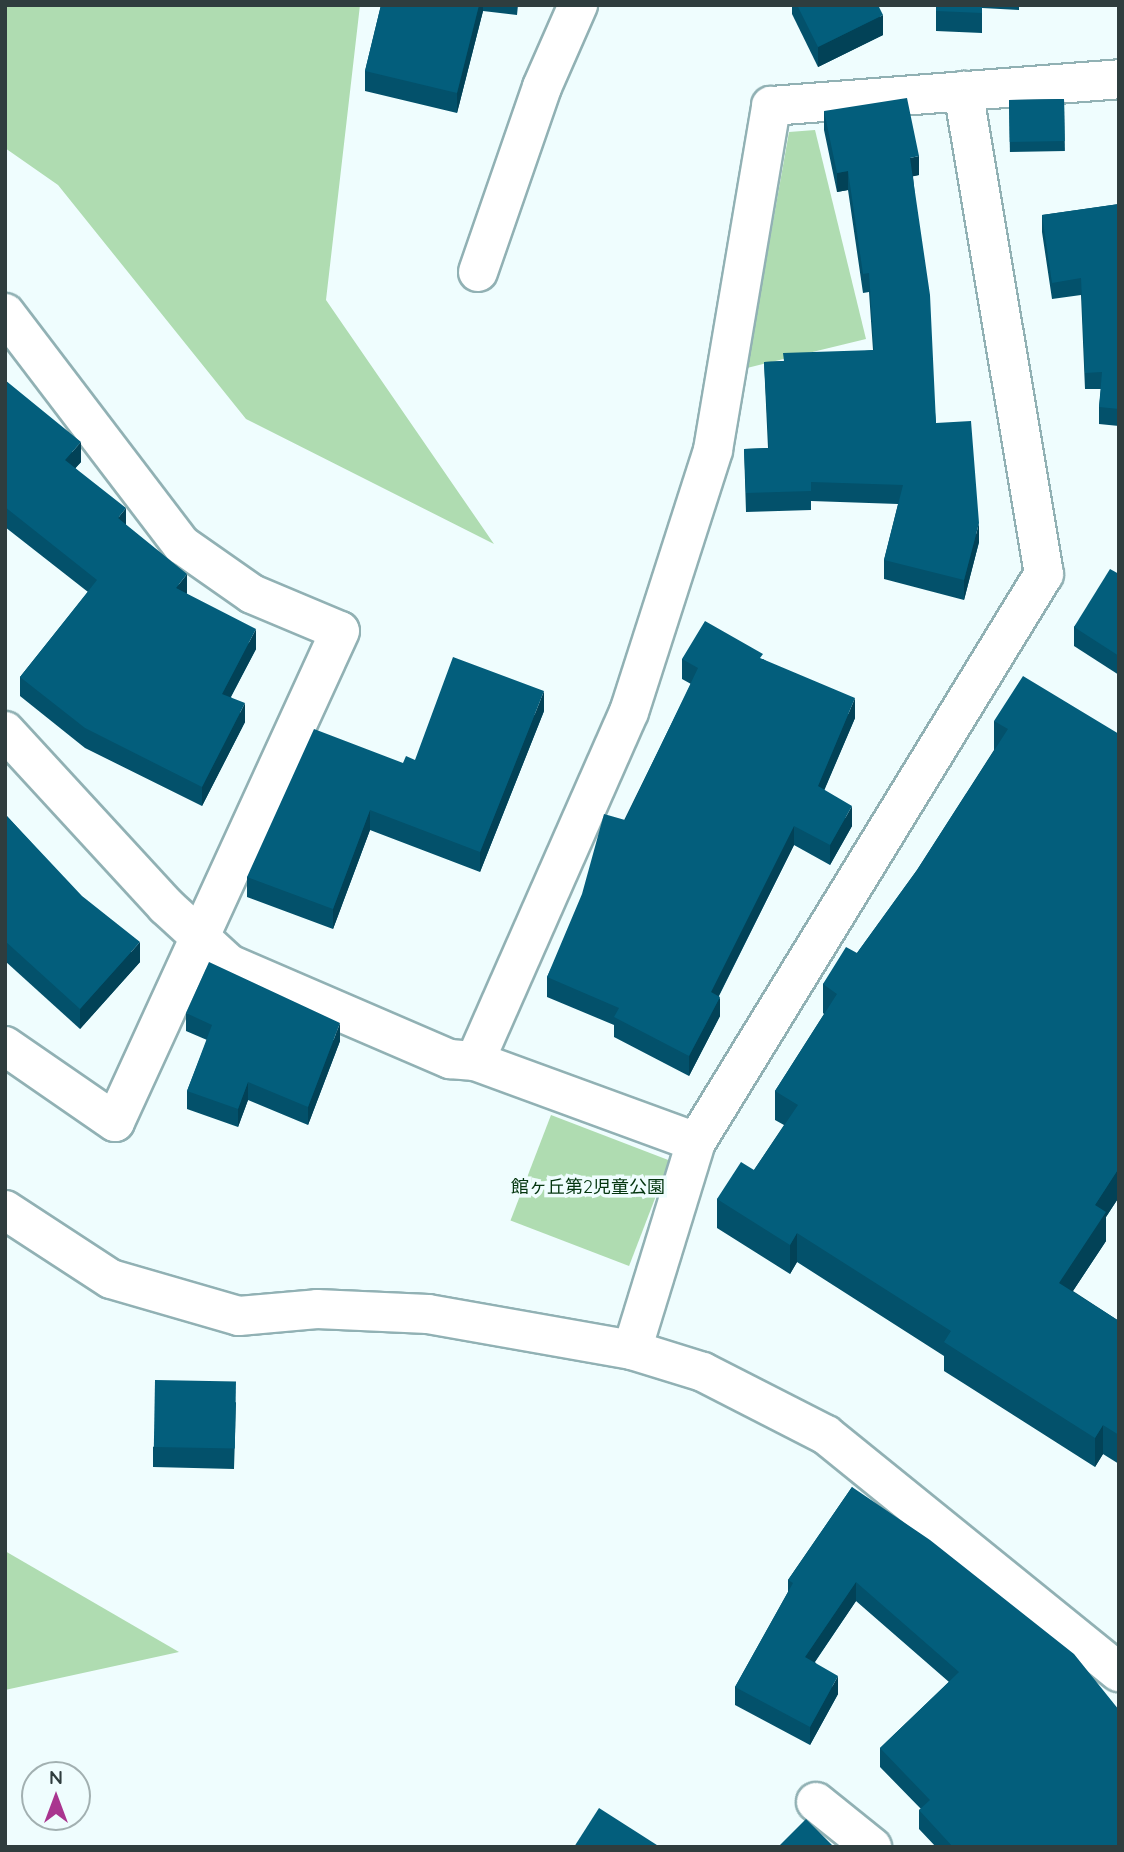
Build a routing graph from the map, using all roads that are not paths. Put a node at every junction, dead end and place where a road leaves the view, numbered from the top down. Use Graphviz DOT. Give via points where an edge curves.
graph roads {
  1 [pos="578,5"];
  2 [pos="1119,79"];
  3 [pos="963,90"];
  4 [pos="478,272"];
  5 [pos="5,313"];
  6 [pos="5,731"];
  7 [pos="200,937"];
  8 [pos="5,1046"];
  9 [pos="475,1061"];
  10 [pos="696,1142"];
  11 [pos="5,1210"];
  12 [pos="632,1350"];
  13 [pos="1119,1672"];
  14 [pos="816,1802"];
  15 [pos="872,1847"];
  1 -- 4 [label="street" via="542,86"];
  2 -- 3 [label="street"];
  3 -- 9 [label="street" via="771,106 713,450 629,712"];
  3 -- 10 [label="street" via="1044,574"];
  5 -- 7 [label="street" via="183,545 252,594 340,631"];
  6 -- 7 [label="street"];
  7 -- 8 [label="street" via="115,1122"];
  7 -- 9 [label="street" via="229,964 450,1059"];
  9 -- 10 [label="street"];
  10 -- 12 [label="street"];
  11 -- 12 [label="street" via="111,1279 239,1316 317,1309 428,1314"];
  12 -- 13 [label="street" via="703,1372 827,1435"];
  14 -- 15 [label="street"];
}
